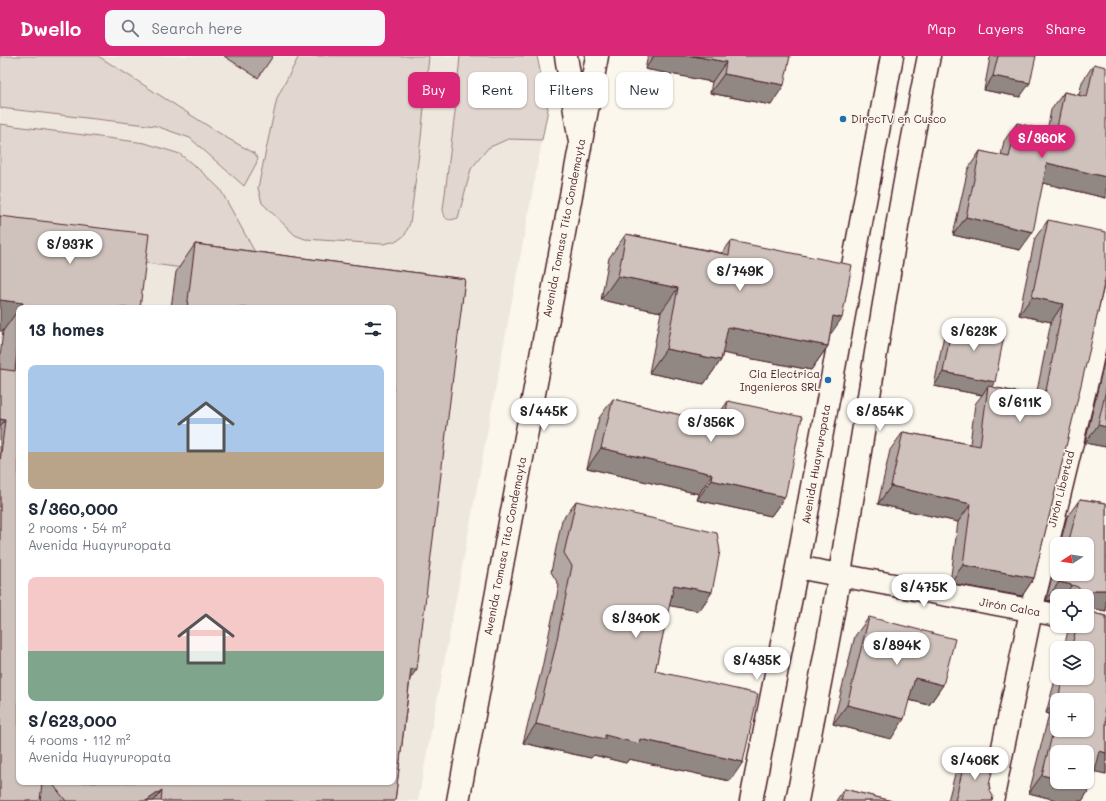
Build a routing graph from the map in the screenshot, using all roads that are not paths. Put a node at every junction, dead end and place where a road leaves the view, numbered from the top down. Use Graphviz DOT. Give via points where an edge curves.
graph roads {
  1 [pos="566,56"];
  2 [pos="597,56"];
  3 [pos="892,56"];
  4 [pos="929,56"];
  5 [pos="580,142"];
  6 [pos="1106,294"];
  7 [pos="797,567"];
  8 [pos="840,575"];
  9 [pos="1032,611"];
  10 [pos="1050,614"];
  11 [pos="458,801"];
  12 [pos="751,801"];
  13 [pos="797,801"];
  14 [pos="992,801"];
  1 -- 5 [label="street"];
  2 -- 5 [label="street, Avenida Tomasa Tito Condemayta"];
  3 -- 7 [label="street, Avenida Huayruropata"];
  4 -- 8 [label="street" via="891,261"];
  5 -- 11 [label="street, Avenida Tomasa Tito Condemayta"];
  6 -- 9 [label="street, Jirón Libertad"];
  7 -- 8 [label="street, Jirón Calca"];
  7 -- 12 [label="street, Avenida Huayruropata"];
  8 -- 9 [label="street, Jirón Calca"];
  8 -- 13 [label="street"];
  9 -- 10 [label="street, Jirón Calca"];
  9 -- 14 [label="street, Jirón Libertad"];
}
